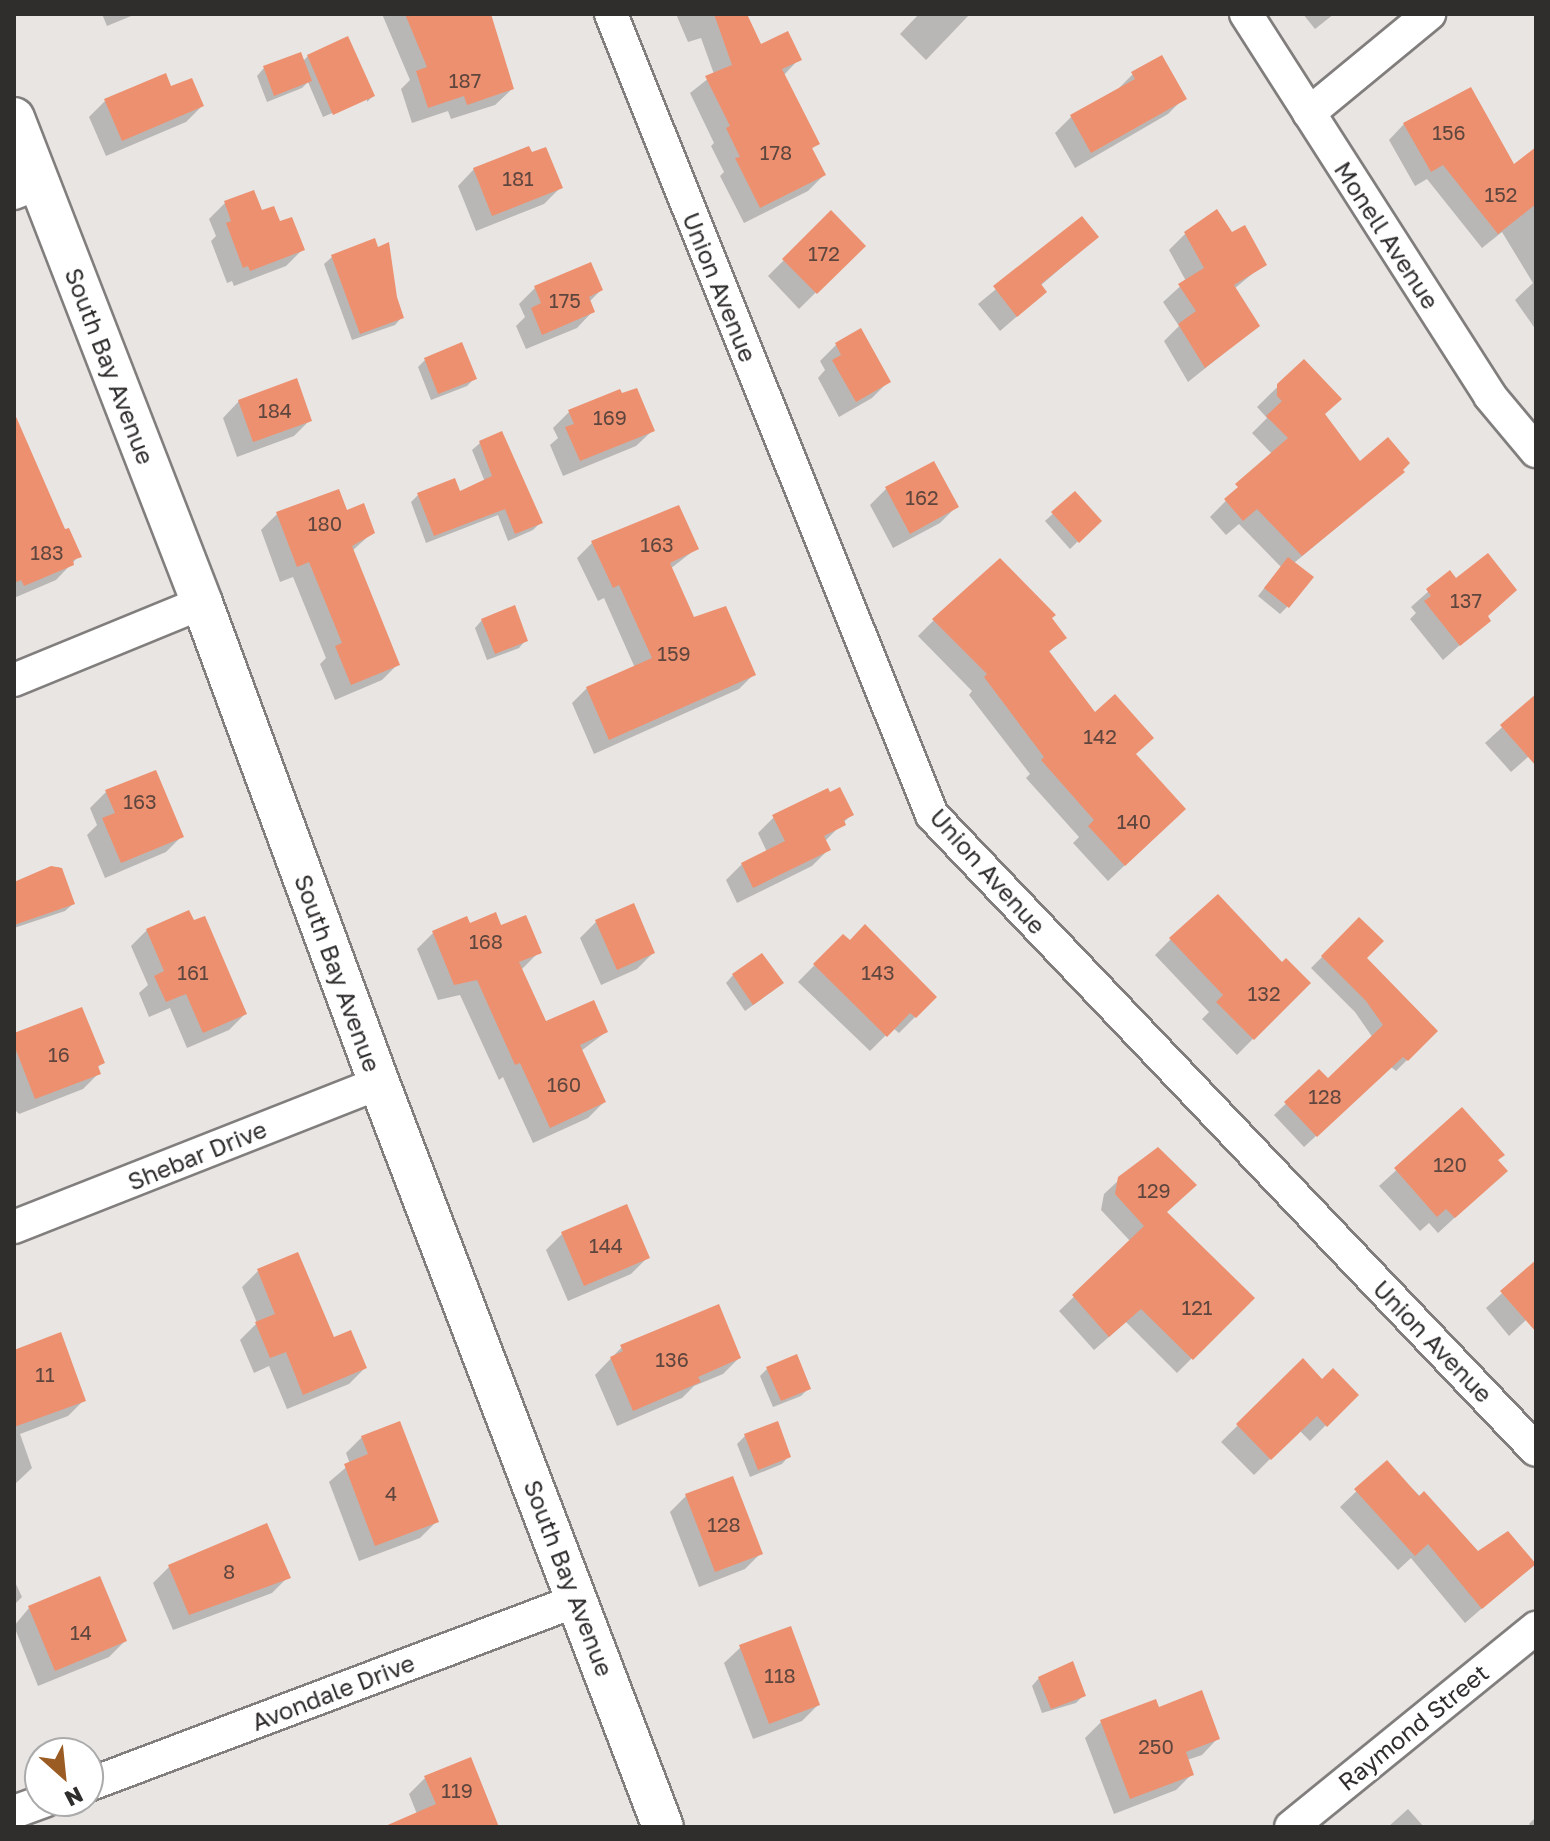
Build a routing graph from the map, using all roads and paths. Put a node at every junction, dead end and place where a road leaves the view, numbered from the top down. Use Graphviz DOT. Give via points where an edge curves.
graph roads {
  1 [pos="611,14"];
  2 [pos="1246,14"];
  3 [pos="1429,14"];
  4 [pos="1309,113"];
  5 [pos="14,118"];
  6 [pos="26,188"];
  7 [pos="1536,451"];
  8 [pos="202,603"];
  9 [pos="14,680"];
  10 [pos="379,1083"];
  11 [pos="14,1227"];
  12 [pos="1536,1450"];
  13 [pos="578,1600"];
  14 [pos="1536,1628"];
  15 [pos="104,1779"];
  16 [pos="663,1827"];
  17 [pos="1291,1827"];
  1 -- 12 [label="street, Union Avenue" via="932,815"];
  2 -- 4 [label="street, Monell Avenue"];
  3 -- 4 [label="street"];
  4 -- 7 [label="street, Monell Avenue" via="1490,396"];
  5 -- 6 [label="street, South Bay Avenue"];
  6 -- 8 [label="street, South Bay Avenue"];
  8 -- 9 [label="street"];
  8 -- 10 [label="street, South Bay Avenue"];
  10 -- 11 [label="street, Shebar Drive"];
  10 -- 13 [label="street, South Bay Avenue"];
  13 -- 15 [label="street, Avondale Drive"];
  13 -- 16 [label="street, South Bay Avenue"];
  14 -- 17 [label="street, Raymond Street"];
}
